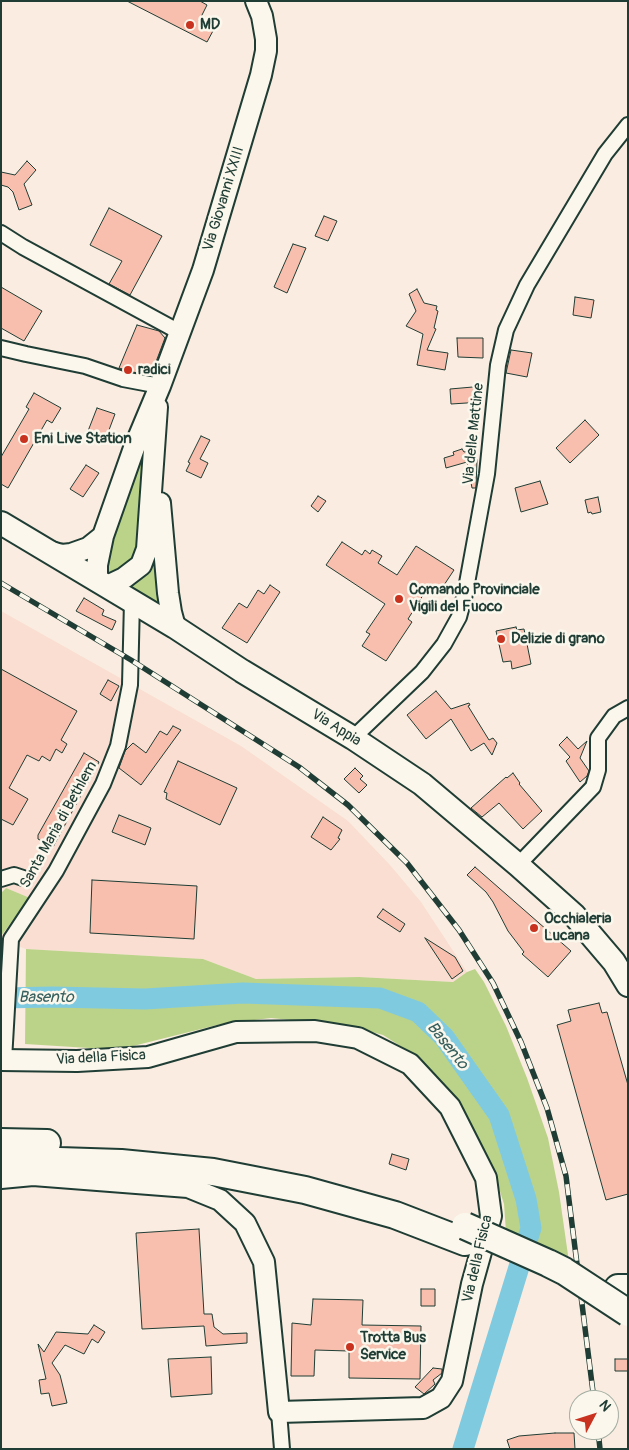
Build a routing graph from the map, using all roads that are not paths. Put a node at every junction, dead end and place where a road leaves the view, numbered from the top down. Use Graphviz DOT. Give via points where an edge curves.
graph roads {
  1 [pos="256,1"];
  2 [pos="625,133"];
  3 [pos="1,233"];
  4 [pos="179,334"];
  5 [pos="1,348"];
  6 [pos="159,389"];
  7 [pos="155,452"];
  8 [pos="1,523"];
  9 [pos="103,536"];
  10 [pos="46,550"];
  11 [pos="102,584"];
  12 [pos="132,601"];
  13 [pos="175,627"];
  14 [pos="628,708"];
  15 [pos="353,738"];
  16 [pos="518,865"];
  17 [pos="22,878"];
  18 [pos="1,879"];
  19 [pos="628,985"];
  20 [pos="3,1060"];
  21 [pos="1,1142"];
  22 [pos="1,1161"];
  23 [pos="1,1178"];
  24 [pos="465,1234"];
  25 [pos="564,1271"];
  26 [pos="623,1288"];
  27 [pos="628,1313"];
  28 [pos="628,1328"];
  29 [pos="279,1412"];
  30 [pos="282,1449"];
  1 -- 4 [label="street, Via Giovanni XXIII" via="266,39 261,75 203,270"];
  2 -- 15 [label="street, Via delle Mattine" via="605,154 527,285 506,330 498,365 487,474 459,617 444,644 422,672"];
  3 -- 4 [label="street"];
  4 -- 6 [label="street, Via Giovanni XXIII"];
  5 -- 6 [label="street" via="85,366"];
  6 -- 7 [label="street"];
  6 -- 9 [label="street"];
  7 -- 11 [label="street" via="147,548 141,565 124,578"];
  7 -- 13 [label="street" via="168,593"];
  8 -- 10 [label="main road, Via Appia"];
  9 -- 10 [label="street" via="88,548 71,554"];
  9 -- 11 [label="street" via="97,565"];
  10 -- 11 [label="main road, Via Appia"];
  11 -- 12 [label="main road, Via Appia"];
  12 -- 13 [label="main road, Via Appia"];
  12 -- 20 [label="street, Santa Maria di Bethlem" via="130,685 118,746 103,784 56,871 11,939"];
  13 -- 15 [label="main road, Via Appia"];
  14 -- 16 [label="street" via="614,716 598,738 598,770 593,787"];
  15 -- 16 [label="main road, Via Appia" via="422,784"];
  16 -- 19 [label="main road, Via Appia" via="574,915 614,962"];
  17 -- 18 [label="street" via="14,875"];
  20 -- 29 [label="street, Via della Fisica" via="77,1061 148,1057 236,1032 315,1031 358,1038 410,1064 450,1107 486,1178 491,1216 472,1284 452,1381 442,1398 424,1408"];
  21 -- 24 [label="highway" via="89,1144 176,1152 260,1166 390,1201"];
  22 -- 24 [label="highway" via="121,1163 213,1172 305,1190"];
  23 -- 29 [label="street" via="33,1175 188,1187 220,1200 245,1223 264,1262"];
  24 -- 25 [label="highway, bridge" via="540,1259"];
  24 -- 28 [label="highway"];
  25 -- 26 [label="highway, bridge"];
  25 -- 27 [label="highway, bridge"];
  29 -- 30 [label="street"];
}
